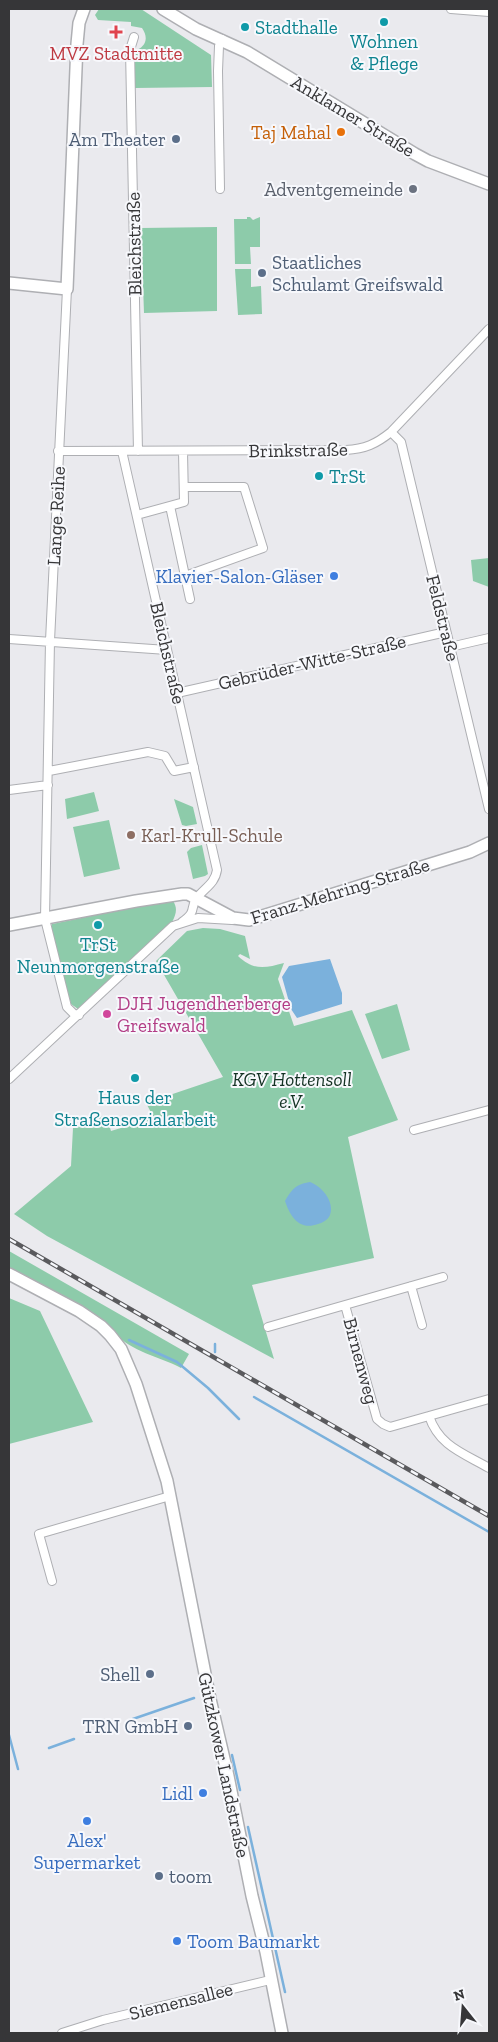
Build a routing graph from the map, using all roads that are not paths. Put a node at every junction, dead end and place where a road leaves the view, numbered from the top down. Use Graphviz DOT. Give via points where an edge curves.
graph roads {
  1 [pos="84,9"];
  2 [pos="163,9"];
  3 [pos="177,9"];
  4 [pos="451,9"];
  5 [pos="484,11"];
  6 [pos="134,37"];
  7 [pos="222,39"];
  8 [pos="489,184"];
  9 [pos="220,189"];
  10 [pos="9,283"];
  11 [pos="67,289"];
  12 [pos="489,329"];
  13 [pos="390,432"];
  14 [pos="58,451"];
  15 [pos="122,451"];
  16 [pos="138,451"];
  17 [pos="183,451"];
  18 [pos="184,486"];
  19 [pos="170,506"];
  20 [pos="137,515"];
  21 [pos="185,576"];
  22 [pos="190,600"];
  23 [pos="446,632"];
  24 [pos="489,638"];
  25 [pos="9,639"];
  26 [pos="50,640"];
  27 [pos="450,647"];
  28 [pos="167,650"];
  29 [pos="177,692"];
  30 [pos="194,767"];
  31 [pos="49,771"];
  32 [pos="48,785"];
  33 [pos="9,790"];
  34 [pos="489,809"];
  35 [pos="489,842"];
  36 [pos="196,899"];
  37 [pos="45,919"];
  38 [pos="238,920"];
  39 [pos="182,922"];
  40 [pos="9,925"];
  41 [pos="79,1015"];
  42 [pos="9,1079"];
  43 [pos="489,1110"];
  44 [pos="414,1130"];
  45 [pos="9,1274"];
  46 [pos="443,1277"];
  47 [pos="411,1286"];
  48 [pos="345,1305"];
  49 [pos="422,1324"];
  50 [pos="268,1327"];
  51 [pos="489,1399"];
  52 [pos="429,1416"];
  53 [pos="489,1468"];
  54 [pos="170,1496"];
  55 [pos="52,1581"];
  56 [pos="270,1980"];
  57 [pos="62,2033"];
  58 [pos="282,2033"];
  1 -- 11 [label="main road, Lange Reihe" via="77,44"];
  2 -- 7 [label="main road, Anklamer Straße" via="196,29"];
  3 -- 7 [label="main road, Anklamer Straße"];
  4 -- 5 [label="street"];
  6 -- 16 [label="street, Bleichstraße" via="130,50"];
  7 -- 8 [label="main road, Anklamer Straße" via="421,157"];
  7 -- 9 [label="street" via="218,71"];
  10 -- 11 [label="main road"];
  11 -- 14 [label="street, Lange Reihe"];
  12 -- 13 [label="street, Brinkstraße"];
  13 -- 17 [label="street, Brinkstraße" via="375,444 357,449"];
  13 -- 23 [label="street, Feldstraße" via="401,442"];
  14 -- 15 [label="street, Brinkstraße"];
  14 -- 26 [label="street, Lange Reihe"];
  15 -- 16 [label="street, Brinkstraße"];
  15 -- 20 [label="street, Bleichstraße"];
  16 -- 17 [label="street, Brinkstraße"];
  17 -- 18 [label="street"];
  18 -- 19 [label="street" via="184,502"];
  18 -- 21 [label="street" via="244,487 263,548"];
  19 -- 20 [label="street"];
  19 -- 21 [label="street"];
  20 -- 28 [label="street, Bleichstraße"];
  21 -- 22 [label="street"];
  23 -- 27 [label="street, Feldstraße"];
  23 -- 29 [label="street, Gebrüder-Witte-Straße"];
  24 -- 27 [label="street"];
  25 -- 26 [label="street"];
  26 -- 28 [label="street"];
  26 -- 31 [label="street, Lange Reihe"];
  27 -- 34 [label="street, Feldstraße"];
  28 -- 29 [label="street, Bleichstraße"];
  29 -- 30 [label="street, Bleichstraße"];
  30 -- 31 [label="street" via="174,771 165,756 148,752"];
  30 -- 36 [label="street, Bleichstraße" via="217,870 214,881"];
  31 -- 32 [label="street, Lange Reihe"];
  32 -- 33 [label="street"];
  32 -- 37 [label="street, Lange Reihe"];
  35 -- 38 [label="main road, Franz-Mehring-Straße" via="470,852 267,916"];
  36 -- 37 [label="main road, Franz-Mehring-Straße" via="188,894 176,894"];
  36 -- 38 [label="main road, Franz-Mehring-Straße"];
  36 -- 39 [label="street, Bleichstraße" via="193,912"];
  37 -- 40 [label="main road, Franz-Mehring-Straße"];
  37 -- 41 [label="street, Lange Reihe" via="67,1007"];
  38 -- 39 [label="street" via="198,918"];
  39 -- 41 [label="street" via="173,926"];
  41 -- 42 [label="street"];
  43 -- 44 [label="street"];
  45 -- 54 [label="main road, Gützkower Landstraße" via="79,1311 110,1335 121,1349 136,1384"];
  46 -- 47 [label="street, Birnenweg"];
  47 -- 48 [label="street, Birnenweg"];
  47 -- 49 [label="street"];
  48 -- 50 [label="street, Birnenweg"];
  48 -- 52 [label="street, Birnenweg" via="377,1419 390,1427"];
  51 -- 52 [label="street, Birnenweg"];
  52 -- 53 [label="street" via="444,1442"];
  54 -- 55 [label="street" via="39,1534"];
  54 -- 56 [label="main road, Gützkower Landstraße"];
  56 -- 57 [label="street, Siemensallee"];
  56 -- 58 [label="main road, Gützkower Landstraße"];
}
